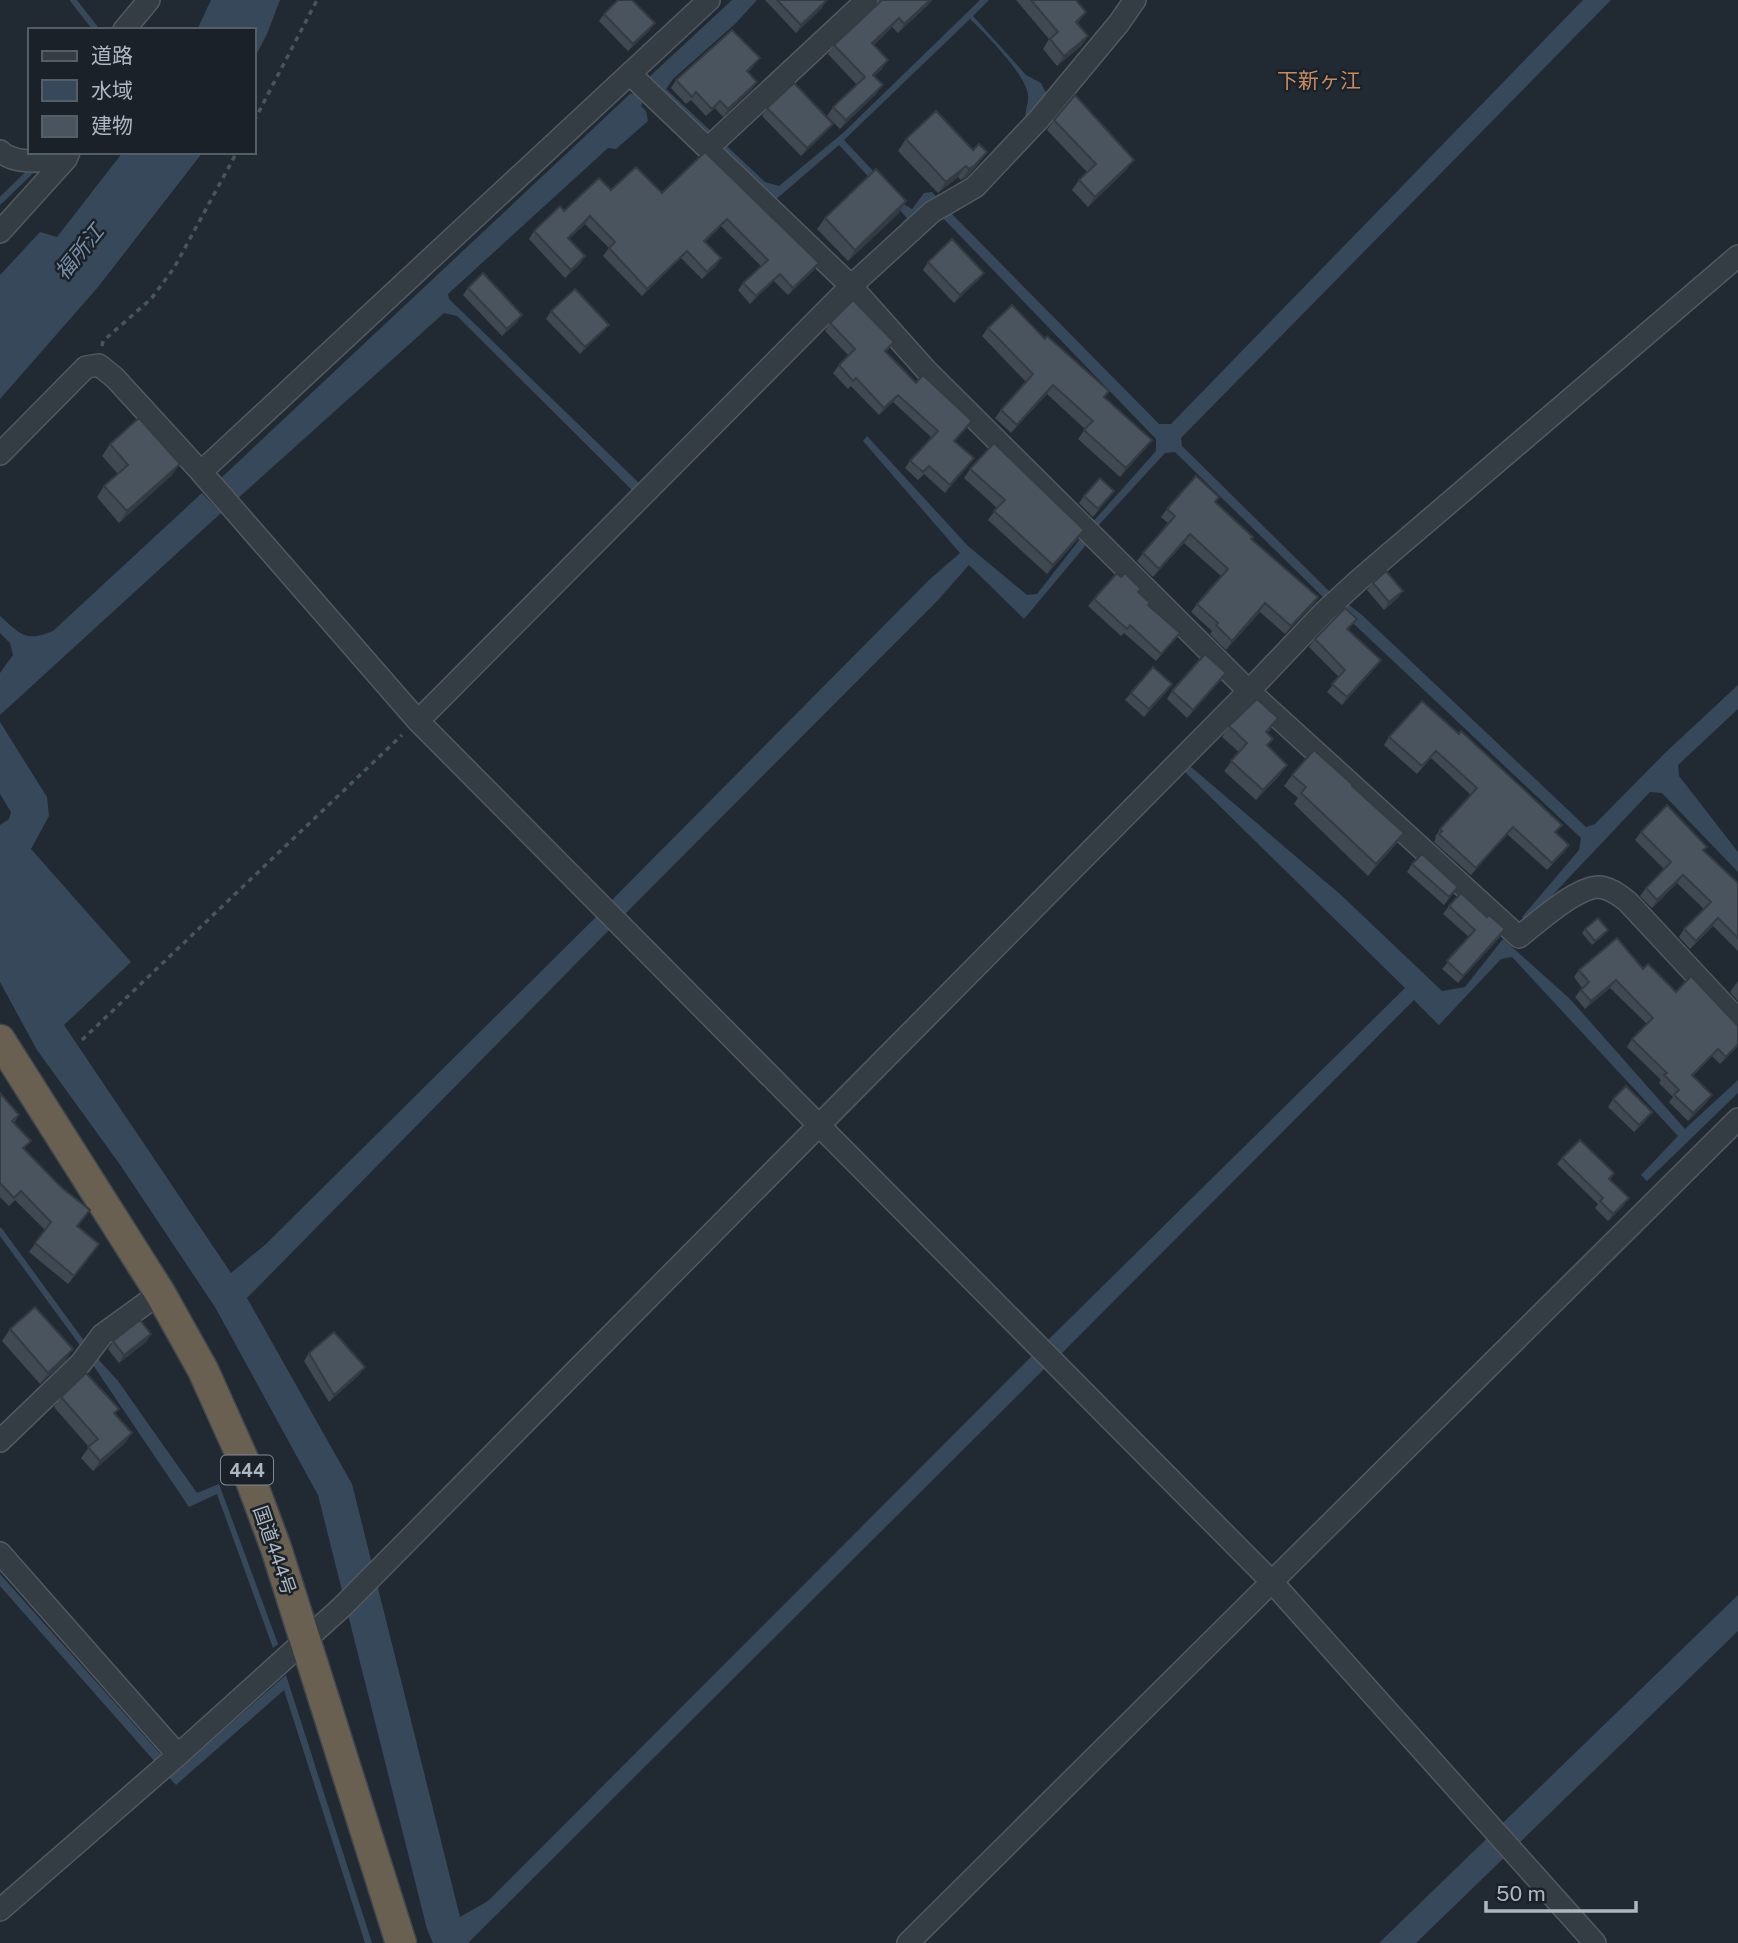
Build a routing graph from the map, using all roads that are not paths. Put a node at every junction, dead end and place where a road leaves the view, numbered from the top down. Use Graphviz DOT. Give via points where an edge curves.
graph roads {
  1 [pos="149,0"];
  2 [pos="709,0"];
  3 [pos="867,0"];
  4 [pos="1135,0"];
  5 [pos="126,28"];
  6 [pos="630,74"];
  7 [pos="708,148"];
  8 [pos="0,151"];
  9 [pos="67,156"];
  10 [pos="0,232"];
  11 [pos="1738,256"];
  12 [pos="851,286"];
  13 [pos="0,454"];
  14 [pos="201,472"];
  15 [pos="1250,691"];
  16 [pos="418,721"];
  17 [pos="1738,1020"];
  18 [pos="0,1040"];
  19 [pos="1738,1119"];
  20 [pos="821,1125"];
  21 [pos="160,1293"];
  22 [pos="0,1441"];
  23 [pos="0,1553"];
  24 [pos="1272,1582"];
  25 [pos="305,1642"];
  26 [pos="178,1755"];
  27 [pos="0,1910"];
  28 [pos="401,1943"];
  29 [pos="908,1943"];
  30 [pos="1595,1943"];
  1 -- 5 [label="street"];
  2 -- 6 [label="street"];
  3 -- 7 [label="street"];
  4 -- 12 [label="street" via="1040,118 975,187 932,212"];
  6 -- 7 [label="street"];
  6 -- 14 [label="street"];
  7 -- 12 [label="street"];
  8 -- 9 [label="street" via="8,159 19,160"];
  9 -- 10 [label="street"];
  11 -- 15 [label="street" via="1360,579"];
  12 -- 15 [label="street" via="927,371"];
  12 -- 16 [label="street"];
  13 -- 14 [label="street" via="86,367 99,365"];
  14 -- 16 [label="street"];
  15 -- 17 [label="street" via="1519,937 1579,894 1598,887 1615,892"];
  15 -- 20 [label="street"];
  16 -- 20 [label="street"];
  18 -- 21 [label="highway, 国道444号 / 444"];
  19 -- 24 [label="street"];
  20 -- 24 [label="street"];
  20 -- 25 [label="street"];
  21 -- 22 [label="street" via="102,1335 81,1363"];
  21 -- 25 [label="highway, 国道444号 / 444" via="203,1370 243,1459"];
  23 -- 26 [label="street"];
  24 -- 29 [label="street"];
  24 -- 30 [label="street"];
  25 -- 26 [label="street"];
  25 -- 28 [label="highway, 国道444号 / 444"];
  26 -- 27 [label="street"];
}
